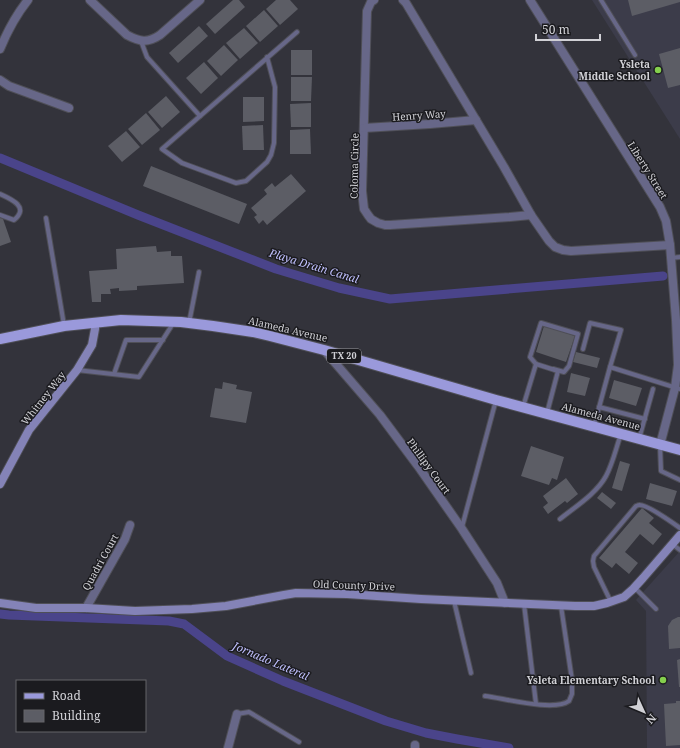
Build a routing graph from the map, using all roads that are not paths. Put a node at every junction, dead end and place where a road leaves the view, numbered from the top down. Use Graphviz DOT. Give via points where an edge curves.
graph roads {
  1 [pos="28,0"];
  2 [pos="90,0"];
  3 [pos="200,0"];
  4 [pos="374,0"];
  5 [pos="403,0"];
  6 [pos="530,0"];
  7 [pos="601,0"];
  8 [pos="297,32"];
  9 [pos="141,41"];
  10 [pos="0,49"];
  11 [pos="635,55"];
  12 [pos="267,57"];
  13 [pos="0,80"];
  14 [pos="69,108"];
  15 [pos="200,116"];
  16 [pos="476,120"];
  17 [pos="364,128"];
  18 [pos="0,194"];
  19 [pos="0,215"];
  20 [pos="531,215"];
  21 [pos="46,218"];
  22 [pos="670,245"];
  23 [pos="676,257"];
  24 [pos="199,272"];
  25 [pos="677,302"];
  26 [pos="678,320"];
  27 [pos="174,322"];
  28 [pos="95,323"];
  29 [pos="189,323"];
  30 [pos="64,326"];
  31 [pos="0,339"];
  32 [pos="162,340"];
  33 [pos="679,343"];
  34 [pos="582,349"];
  35 [pos="324,350"];
  36 [pos="536,364"];
  37 [pos="610,367"];
  38 [pos="553,369"];
  39 [pos="76,370"];
  40 [pos="114,374"];
  41 [pos="677,388"];
  42 [pos="654,389"];
  43 [pos="496,400"];
  44 [pos="523,407"];
  45 [pos="599,407"];
  46 [pos="547,414"];
  47 [pos="645,419"];
  48 [pos="594,426"];
  49 [pos="621,434"];
  50 [pos="639,439"];
  51 [pos="660,445"];
  52 [pos="680,450"];
  53 [pos="680,480"];
  54 [pos="0,484"];
  55 [pos="560,519"];
  56 [pos="130,525"];
  57 [pos="680,528"];
  58 [pos="462,529"];
  59 [pos="680,535"];
  60 [pos="672,544"];
  61 [pos="680,550"];
  62 [pos="635,588"];
  63 [pos="454,600"];
  64 [pos="611,602"];
  65 [pos="0,603"];
  66 [pos="505,603"];
  67 [pos="524,604"];
  68 [pos="561,605"];
  69 [pos="86,608"];
  70 [pos="656,609"];
  71 [pos="471,673"];
  72 [pos="485,696"];
  73 [pos="536,704"];
  74 [pos="238,714"];
  75 [pos="298,742"];
  76 [pos="228,748"];
  1 -- 10 [label="street" via="18,12"];
  2 -- 9 [label="street" via="127,35"];
  3 -- 9 [label="street" via="160,35 154,39"];
  4 -- 17 [label="street, Coloma Circle" via="367,11"];
  5 -- 16 [label="street"];
  6 -- 22 [label="street, Liberty Street" via="660,207 666,221"];
  7 -- 11 [label="lane"];
  8 -- 12 [label="lane"];
  9 -- 15 [label="lane" via="147,57"];
  12 -- 15 [label="lane"];
  12 -- 15 [label="lane" via="275,86 274,143 267,162 246,181 236,183 182,163 162,149"];
  13 -- 14 [label="street" via="9,86"];
  16 -- 17 [label="street, Henry Way"];
  16 -- 20 [label="street"];
  17 -- 20 [label="street, Coloma Circle" via="363,204 371,219 378,223 390,225"];
  18 -- 19 [label="lane" via="15,201 20,210 14,220"];
  20 -- 22 [label="street" via="549,241 563,250"];
  21 -- 30 [label="lane"];
  22 -- 23 [label="street, Liberty Street"];
  23 -- 25 [label="street, Liberty Street"];
  24 -- 29 [label="lane"];
  25 -- 26 [label="street, Liberty Street"];
  26 -- 33 [label="street, Liberty Street"];
  27 -- 28 [label="main road, Alameda Avenue / TX 20" via="121,320"];
  27 -- 29 [label="main road, Alameda Avenue / TX 20"];
  27 -- 32 [label="lane"];
  28 -- 30 [label="main road, Alameda Avenue / TX 20"];
  28 -- 39 [label="street, Whitney Way" via="92,346"];
  29 -- 35 [label="main road, Alameda Avenue / TX 20" via="270,336"];
  30 -- 31 [label="main road, Alameda Avenue / TX 20"];
  32 -- 40 [label="lane" via="139,377"];
  32 -- 40 [label="lane" via="126,340"];
  33 -- 41 [label="street, Liberty Street"];
  34 -- 37 [label="lane" via="590,323 621,330"];
  35 -- 43 [label="main road, Alameda Avenue / TX 20"];
  35 -- 58 [label="street, Phillipy Court" via="380,415"];
  36 -- 38 [label="lane"];
  36 -- 38 [label="lane" via="530,357 541,323 578,334 569,366 564,372"];
  36 -- 44 [label="lane"];
  37 -- 41 [label="lane"];
  37 -- 45 [label="lane"];
  38 -- 46 [label="lane" via="558,371"];
  39 -- 40 [label="lane"];
  39 -- 54 [label="street, Whitney Way" via="29,430"];
  41 -- 51 [label="street, Liberty Street"];
  42 -- 47 [label="lane"];
  43 -- 44 [label="main road, Alameda Avenue / TX 20"];
  43 -- 58 [label="lane"];
  44 -- 46 [label="main road, Alameda Avenue / TX 20"];
  45 -- 47 [label="lane"];
  45 -- 48 [label="lane"];
  46 -- 48 [label="main road, Alameda Avenue / TX 20"];
  47 -- 50 [label="lane"];
  48 -- 49 [label="main road, Alameda Avenue / TX 20"];
  49 -- 50 [label="main road, Alameda Avenue / TX 20"];
  49 -- 55 [label="lane" via="611,466 600,485"];
  50 -- 51 [label="main road, Alameda Avenue / TX 20"];
  51 -- 52 [label="main road, Alameda Avenue / TX 20"];
  51 -- 53 [label="lane" via="660,471"];
  56 -- 69 [label="street, Quadri Court" via="125,539"];
  57 -- 64 [label="lane" via="650,509 636,506 594,556 594,566"];
  58 -- 66 [label="street, Phillipy Court" via="497,583"];
  59 -- 60 [label="street, Old County Drive"];
  60 -- 61 [label="lane"];
  60 -- 62 [label="street, Old County Drive"];
  62 -- 64 [label="street, Old County Drive" via="624,597"];
  62 -- 70 [label="lane"];
  63 -- 66 [label="street, Old County Drive"];
  63 -- 69 [label="street, Old County Drive" via="296,594 192,609"];
  63 -- 71 [label="lane"];
  64 -- 68 [label="street, Old County Drive" via="594,606"];
  65 -- 69 [label="street, Old County Drive" via="36,608"];
  66 -- 67 [label="street, Old County Drive"];
  67 -- 68 [label="street, Old County Drive"];
  67 -- 73 [label="lane"];
  68 -- 73 [label="lane" via="572,694 569,701 563,704"];
  72 -- 73 [label="lane"];
  74 -- 75 [label="lane" via="250,712"];
  74 -- 76 [label="street"];
}
